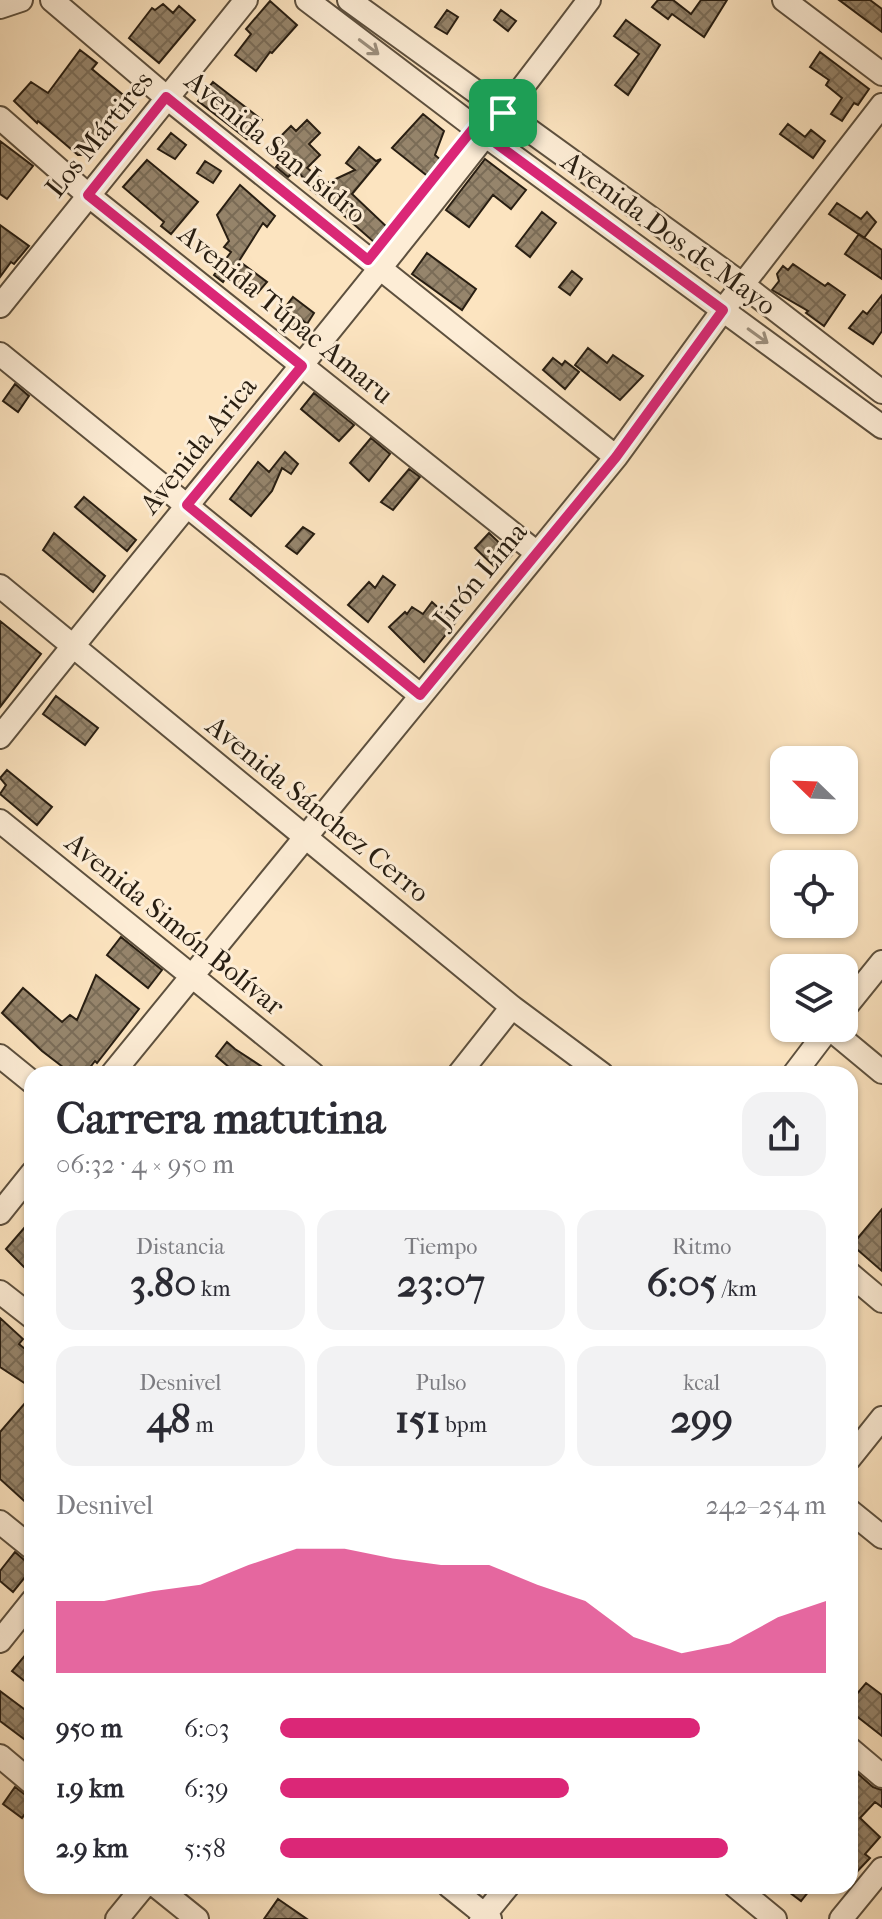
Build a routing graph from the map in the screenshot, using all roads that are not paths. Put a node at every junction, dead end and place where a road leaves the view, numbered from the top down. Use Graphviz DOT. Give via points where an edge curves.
graph roads {
  1 [pos="21,0"];
  2 [pos="52,0"];
  3 [pos="246,0"];
  4 [pos="307,0"];
  5 [pos="349,0"];
  6 [pos="570,0"];
  7 [pos="589,0"];
  8 [pos="784,0"];
  9 [pos="0,7"];
  10 [pos="882,74"];
  11 [pos="166,97"];
  12 [pos="882,105"];
  13 [pos="498,109"];
  14 [pos="0,118"];
  15 [pos="480,131"];
  16 [pos="88,195"];
  17 [pos="374,264"];
  18 [pos="742,284"];
  19 [pos="0,306"];
  20 [pos="723,310"];
  21 [pos="0,354"];
  22 [pos="296,361"];
  23 [pos="882,392"];
  24 [pos="882,427"];
  25 [pos="616,457"];
  26 [pos="182,501"];
  27 [pos="537,553"];
  28 [pos="0,586"];
  29 [pos="68,641"];
  30 [pos="420,695"];
  31 [pos="0,714"];
  32 [pos="0,737"];
  33 [pos="0,821"];
  34 [pos="306,838"];
  35 [pos="882,962"];
  36 [pos="191,976"];
  37 [pos="858,992"];
  38 [pos="512,1007"];
  39 [pos="818,1042"];
  40 [pos="846,1042"];
  41 [pos="0,1056"];
  42 [pos="118,1066"];
  43 [pos="303,1066"];
  44 [pos="465,1066"];
  45 [pos="591,1066"];
  46 [pos="800,1066"];
  47 [pos="882,1072"];
  48 [pos="24,1076"];
  49 [pos="24,1183"];
  50 [pos="0,1213"];
  51 [pos="858,1281"];
  52 [pos="0,1292"];
  53 [pos="882,1301"];
  54 [pos="24,1311"];
  55 [pos="882,1418"];
  56 [pos="858,1448"];
  57 [pos="858,1518"];
  58 [pos="0,1522"];
  59 [pos="882,1537"];
  60 [pos="24,1542"];
  61 [pos="24,1611"];
  62 [pos="0,1641"];
  63 [pos="0,1756"];
  64 [pos="858,1756"];
  65 [pos="24,1776"];
  66 [pos="882,1776"];
  67 [pos="882,1869"];
  68 [pos="137,1894"];
  69 [pos="166,1894"];
  70 [pos="458,1894"];
  71 [pos="502,1894"];
  72 [pos="745,1894"];
  73 [pos="485,1918"];
  74 [pos="117,1919"];
  75 [pos="197,1919"];
  76 [pos="775,1919"];
  77 [pos="841,1919"];
  1 -- 9 [label="street"];
  2 -- 11 [label="street, Avenida San Isidro"];
  3 -- 11 [label="street, Los Mártires"];
  4 -- 15 [label="street, Avenida Dos de Mayo, one-way"];
  5 -- 13 [label="street, Avenida Dos de Mayo"];
  6 -- 13 [label="street, Avenida Arica"];
  7 -- 13 [label="street, Avenida Arica"];
  8 -- 10 [label="street"];
  11 -- 16 [label="street, Los Mártires"];
  11 -- 17 [label="street, Avenida San Isidro"];
  12 -- 18 [label="street, Jirón Lima"];
  13 -- 15 [label="street, Avenida Arica"];
  13 -- 18 [label="street, Avenida Dos de Mayo"];
  14 -- 16 [label="street, Avenida Túpac Amaru"];
  15 -- 17 [label="street, Avenida Arica"];
  15 -- 20 [label="street, Avenida Dos de Mayo"];
  16 -- 19 [label="street, Los Mártires"];
  16 -- 22 [label="street, Avenida Túpac Amaru"];
  17 -- 22 [label="street, Avenida Arica"];
  17 -- 25 [label="street, Avenida San Isidro"];
  18 -- 20 [label="street, Jirón Lima"];
  18 -- 23 [label="street, Avenida Dos de Mayo"];
  20 -- 24 [label="street, Avenida Dos de Mayo, one-way"];
  20 -- 25 [label="street, Jirón Lima"];
  21 -- 26 [label="street"];
  22 -- 26 [label="street, Avenida Arica"];
  22 -- 27 [label="street, Avenida Túpac Amaru"];
  25 -- 27 [label="street, Jirón Lima"];
  26 -- 29 [label="street, Avenida Arica"];
  26 -- 30 [label="street"];
  27 -- 30 [label="street, Jirón Lima"];
  28 -- 29 [label="street, Avenida Sánchez Cerro"];
  29 -- 31 [label="street, Avenida Arica"];
  29 -- 32 [label="street, Avenida Arica"];
  29 -- 34 [label="street, Avenida Sánchez Cerro"];
  30 -- 34 [label="street, Jirón Lima"];
  33 -- 36 [label="street, Avenida Simón Bolívar"];
  34 -- 36 [label="street, Jirón Lima"];
  34 -- 38 [label="street, Avenida Sánchez Cerro"];
  35 -- 37 [label="street"];
  36 -- 42 [label="street, Jirón Lima"];
  36 -- 43 [label="street, Avenida Simón Bolívar"];
  38 -- 44 [label="street"];
  38 -- 45 [label="street, Avenida Sánchez Cerro"];
  39 -- 46 [label="street"];
  40 -- 47 [label="street"];
  41 -- 48 [label="street"];
  49 -- 50 [label="street"];
  51 -- 53 [label="street"];
  52 -- 54 [label="street"];
  55 -- 56 [label="street"];
  57 -- 59 [label="street"];
  58 -- 60 [label="street"];
  61 -- 62 [label="street"];
  63 -- 65 [label="street"];
  64 -- 66 [label="street"];
  67 -- 77 [label="street"];
  68 -- 74 [label="street"];
  69 -- 75 [label="street"];
  70 -- 73 [label="street"];
  71 -- 73 [label="street"];
  72 -- 76 [label="street"];
}
